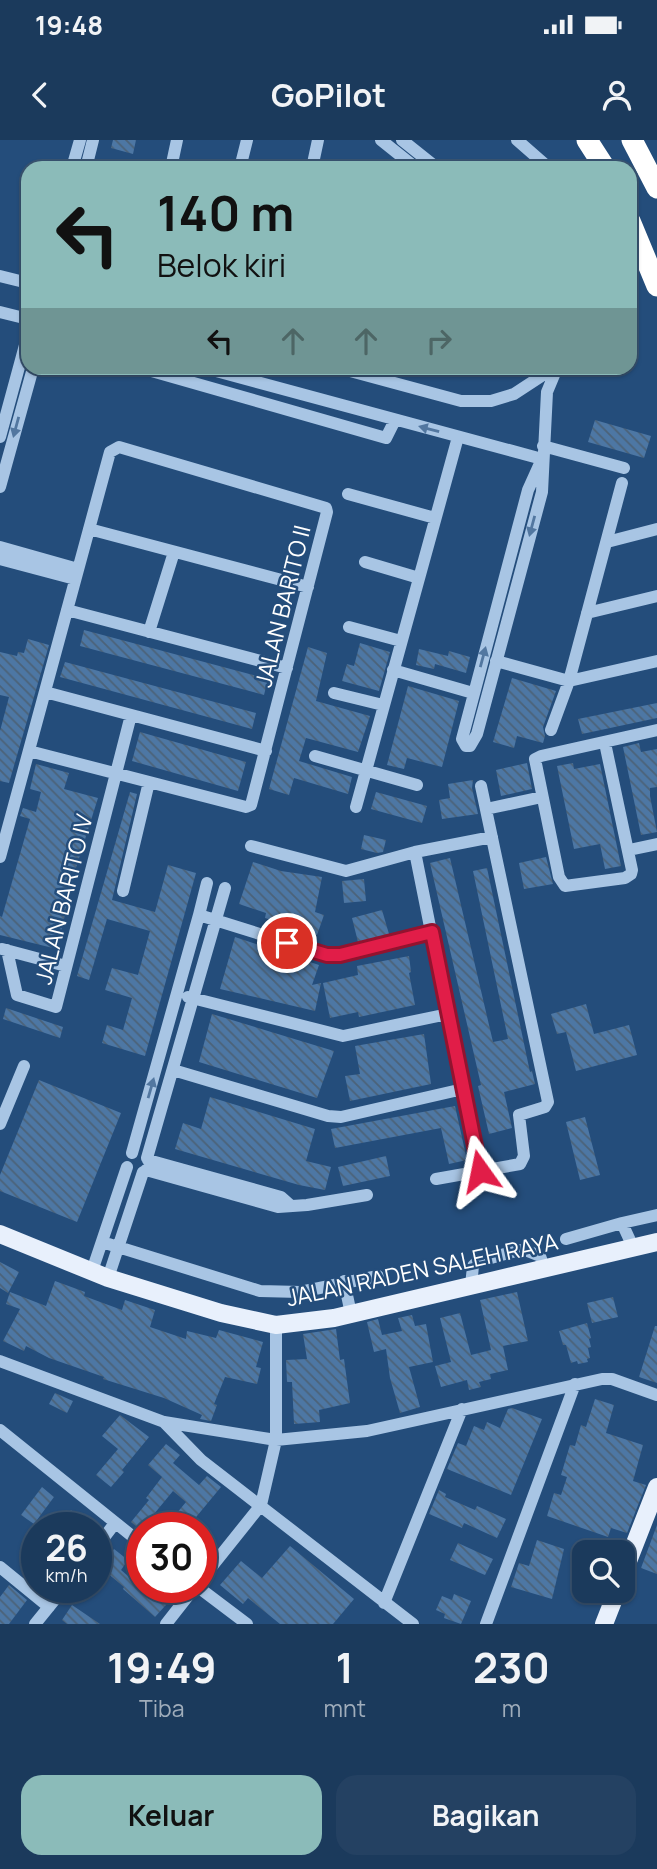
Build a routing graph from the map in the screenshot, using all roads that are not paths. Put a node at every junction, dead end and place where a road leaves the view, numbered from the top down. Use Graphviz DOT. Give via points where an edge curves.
graph roads {
  1 [pos="80,140"];
  2 [pos="93,140"];
  3 [pos="177,140"];
  4 [pos="247,140"];
  5 [pos="318,140"];
  6 [pos="381,140"];
  7 [pos="517,140"];
  8 [pos="587,140"];
  9 [pos="632,140"];
  10 [pos="399,143"];
  11 [pos="74,161"];
  12 [pos="88,161"];
  13 [pos="172,161"];
  14 [pos="242,161"];
  15 [pos="314,161"];
  16 [pos="411,161"];
  17 [pos="426,161"];
  18 [pos="541,161"];
  19 [pos="600,161"];
  20 [pos="657,188"];
  21 [pos="637,238"];
  22 [pos="0,276"];
  23 [pos="21,281"];
  24 [pos="657,286"];
  25 [pos="0,312"];
  26 [pos="21,317"];
  27 [pos="21,360"];
  28 [pos="31,375"];
  29 [pos="166,375"];
  30 [pos="231,375"];
  31 [pos="365,375"];
  32 [pos="539,375"];
  33 [pos="545,375"];
  34 [pos="554,375"];
  35 [pos="547,394"];
  36 [pos="395,420"];
  37 [pos="0,438"];
  38 [pos="458,438"];
  39 [pos="543,452"];
  40 [pos="624,468"];
  41 [pos="622,483"];
  42 [pos="0,488"];
  43 [pos="348,494"];
  44 [pos="435,519"];
  45 [pos="89,529"];
  46 [pos="657,529"];
  47 [pos="607,542"];
  48 [pos="0,547"];
  49 [pos="174,552"];
  50 [pos="0,559"];
  51 [pos="365,562"];
  52 [pos="515,563"];
  53 [pos="77,574"];
  54 [pos="419,578"];
  55 [pos="308,587"];
  56 [pos="657,596"];
  57 [pos="67,610"];
  58 [pos="587,613"];
  59 [pos="349,627"];
  60 [pos="149,632"];
  61 [pos="401,641"];
  62 [pos="496,661"];
  63 [pos="657,661"];
  64 [pos="287,668"];
  65 [pos="393,670"];
  66 [pos="569,681"];
  67 [pos="45,692"];
  68 [pos="334,693"];
  69 [pos="473,693"];
  70 [pos="383,705"];
  71 [pos="131,715"];
  72 [pos="551,730"];
  73 [pos="657,730"];
  74 [pos="605,743"];
  75 [pos="29,751"];
  76 [pos="266,751"];
  77 [pos="315,756"];
  78 [pos="365,771"];
  79 [pos="117,774"];
  80 [pos="149,782"];
  81 [pos="417,785"];
  82 [pos="481,786"];
  83 [pos="542,797"];
  84 [pos="356,807"];
  85 [pos="486,809"];
  86 [pos="492,837"];
  87 [pos="657,844"];
  88 [pos="251,846"];
  89 [pos="629,850"];
  90 [pos="415,852"];
  91 [pos="0,857"];
  92 [pos="207,883"];
  93 [pos="225,888"];
  94 [pos="123,891"];
  95 [pos="199,915"];
  96 [pos="216,921"];
  97 [pos="432,932"];
  98 [pos="4,949"];
  99 [pos="66,966"];
  100 [pos="178,994"];
  101 [pos="194,998"];
  102 [pos="448,1014"];
  103 [pos="24,1066"];
  104 [pos="173,1070"];
  105 [pos="463,1089"];
  106 [pos="0,1124"];
  107 [pos="132,1153"];
  108 [pos="146,1165"];
  109 [pos="127,1167"];
  110 [pos="480,1171"];
  111 [pos="436,1179"];
  112 [pos="367,1195"];
  113 [pos="657,1215"];
  114 [pos="622,1223"];
  115 [pos="0,1234"];
  116 [pos="566,1239"];
  117 [pos="657,1241"];
  118 [pos="102,1242"];
  119 [pos="633,1247"];
  120 [pos="118,1248"];
  121 [pos="100,1274"];
  122 [pos="378,1276"];
  123 [pos="344,1281"];
  124 [pos="351,1314"];
  125 [pos="275,1325"];
  126 [pos="0,1361"];
  127 [pos="575,1384"];
  128 [pos="657,1395"];
  129 [pos="462,1409"];
  130 [pos="164,1422"];
  131 [pos="0,1430"];
  132 [pos="276,1440"];
  133 [pos="657,1487"];
  134 [pos="261,1505"];
  135 [pos="115,1523"];
  136 [pos="112,1527"];
  137 [pos="126,1532"];
  138 [pos="635,1543"];
  139 [pos="217,1560"];
  140 [pos="0,1567"];
  141 [pos="217,1602"];
  142 [pos="52,1603"];
  143 [pos="184,1603"];
  144 [pos="384,1603"];
  145 [pos="612,1603"];
  146 [pos="49,1607"];
  147 [pos="35,1624"];
  148 [pos="166,1624"];
  149 [pos="247,1624"];
  150 [pos="413,1624"];
  151 [pos="486,1624"];
  152 [pos="604,1624"];
  1 -- 11 [label="street"];
  2 -- 12 [label="street"];
  3 -- 13 [label="street"];
  4 -- 14 [label="street"];
  5 -- 15 [label="street"];
  6 -- 10 [label="street"];
  7 -- 18 [label="street"];
  8 -- 19 [label="highway"];
  9 -- 20 [label="highway"];
  10 -- 16 [label="street"];
  10 -- 17 [label="street"];
  21 -- 24 [label="highway"];
  22 -- 23 [label="street"];
  25 -- 26 [label="street"];
  27 -- 37 [label="street"];
  28 -- 42 [label="street, one-way"];
  29 -- 36 [label="street" via="386,438"];
  30 -- 36 [label="street"];
  31 -- 32 [label="street" via="461,401 491,401 514,394"];
  33 -- 35 [label="street"];
  34 -- 35 [label="street"];
  35 -- 39 [label="street"];
  38 -- 36 [label="street, one-way"];
  38 -- 39 [label="street"];
  38 -- 44 [label="street"];
  39 -- 40 [label="street"];
  39 -- 52 [label="street" via="542,492"];
  41 -- 47 [label="street"];
  43 -- 44 [label="street"];
  44 -- 54 [label="street"];
  45 -- 49 [label="street"];
  45 -- 53 [label="street"];
  45 -- 55 [label="street, JALAN BARITO II" via="110,452 118,447 326,508"];
  46 -- 47 [label="street"];
  47 -- 58 [label="street"];
  48 -- 53 [label="street"];
  49 -- 55 [label="street"];
  49 -- 60 [label="street"];
  50 -- 53 [label="street"];
  51 -- 54 [label="street"];
  52 -- 62 [label="street"];
  69 -- 52 [label="street, one-way"];
  53 -- 57 [label="street"];
  54 -- 61 [label="street"];
  55 -- 64 [label="street, JALAN BARITO II"];
  56 -- 58 [label="street"];
  57 -- 60 [label="street"];
  57 -- 67 [label="street"];
  58 -- 66 [label="street"];
  59 -- 61 [label="street"];
  60 -- 64 [label="street"];
  61 -- 65 [label="street"];
  62 -- 66 [label="street"];
  62 -- 69 [label="street" via="477,734 466,746 462,739"];
  63 -- 66 [label="street"];
  64 -- 76 [label="street, JALAN BARITO II"];
  65 -- 69 [label="street"];
  65 -- 70 [label="street"];
  66 -- 72 [label="street"];
  67 -- 71 [label="street"];
  67 -- 75 [label="street"];
  68 -- 70 [label="street"];
  70 -- 78 [label="street"];
  71 -- 76 [label="street"];
  71 -- 79 [label="street, JALAN BARITO IV"];
  73 -- 74 [label="street"];
  74 -- 83 [label="street" via="536,759"];
  74 -- 89 [label="street"];
  75 -- 79 [label="street"];
  75 -- 91 [label="street"];
  76 -- 80 [label="street, JALAN BARITO II" via="250,806"];
  77 -- 78 [label="street"];
  78 -- 81 [label="street"];
  78 -- 84 [label="street"];
  79 -- 80 [label="street"];
  79 -- 99 [label="street, JALAN BARITO IV"];
  80 -- 94 [label="street"];
  82 -- 85 [label="street"];
  83 -- 85 [label="street"];
  83 -- 89 [label="street" via="559,877 565,886 628,877 632,870"];
  85 -- 86 [label="street"];
  86 -- 90 [label="street"];
  86 -- 110 [label="street" via="548,1099 545,1107 519,1115 522,1162"];
  87 -- 89 [label="street"];
  88 -- 90 [label="street" via="341,870"];
  90 -- 97 [label="street"];
  92 -- 95 [label="street"];
  93 -- 96 [label="street"];
  95 -- 96 [label="street"];
  95 -- 100 [label="street"];
  96 -- 97 [label="street" via="327,955"];
  96 -- 101 [label="street"];
  97 -- 102 [label="street"];
  98 -- 99 [label="street"];
  98 -- 99 [label="street, JALAN BARITO IV" via="17,995 53,1008 58,1005"];
  100 -- 101 [label="street"];
  107 -- 100 [label="street, one-way"];
  101 -- 102 [label="street" via="335,1035"];
  101 -- 104 [label="street"];
  102 -- 105 [label="street"];
  103 -- 106 [label="street"];
  104 -- 105 [label="street" via="341,1117"];
  104 -- 108 [label="street"];
  105 -- 110 [label="street"];
  107 -- 108 [label="street" via="139,1152"];
  107 -- 109 [label="street"];
  108 -- 109 [label="street" via="134,1173"];
  108 -- 112 [label="street" via="278,1207"];
  108 -- 120 [label="street"];
  109 -- 118 [label="street"];
  110 -- 111 [label="street"];
  113 -- 114 [label="street"];
  114 -- 116 [label="street"];
  114 -- 119 [label="street"];
  115 -- 121 [label="main road, JALAN RADEN SALEH RAYA"];
  117 -- 119 [label="main road, JALAN RADEN SALEH RAYA"];
  118 -- 120 [label="street"];
  118 -- 121 [label="street"];
  119 -- 124 [label="main road, JALAN RADEN SALEH RAYA"];
  120 -- 121 [label="street"];
  120 -- 123 [label="street" via="260,1291 300,1292"];
  121 -- 125 [label="main road, JALAN RADEN SALEH RAYA" via="221,1313"];
  122 -- 123 [label="street"];
  123 -- 124 [label="street"];
  124 -- 125 [label="main road, JALAN RADEN SALEH RAYA"];
  125 -- 132 [label="street"];
  126 -- 130 [label="street"];
  127 -- 128 [label="street" via="612,1379"];
  127 -- 129 [label="street"];
  127 -- 151 [label="street"];
  129 -- 132 [label="street" via="367,1432"];
  129 -- 144 [label="street"];
  130 -- 132 [label="street"];
  130 -- 134 [label="street" via="201,1461"];
  131 -- 135 [label="street"];
  132 -- 134 [label="street"];
  133 -- 138 [label="main road"];
  134 -- 139 [label="street"];
  134 -- 144 [label="street"];
  135 -- 136 [label="street"];
  135 -- 137 [label="street"];
  140 -- 146 [label="street"];
  141 -- 149 [label="street"];
  142 -- 146 [label="street"];
  143 -- 148 [label="street"];
  144 -- 150 [label="street"];
  145 -- 152 [label="main road"];
  146 -- 147 [label="street"];
}
